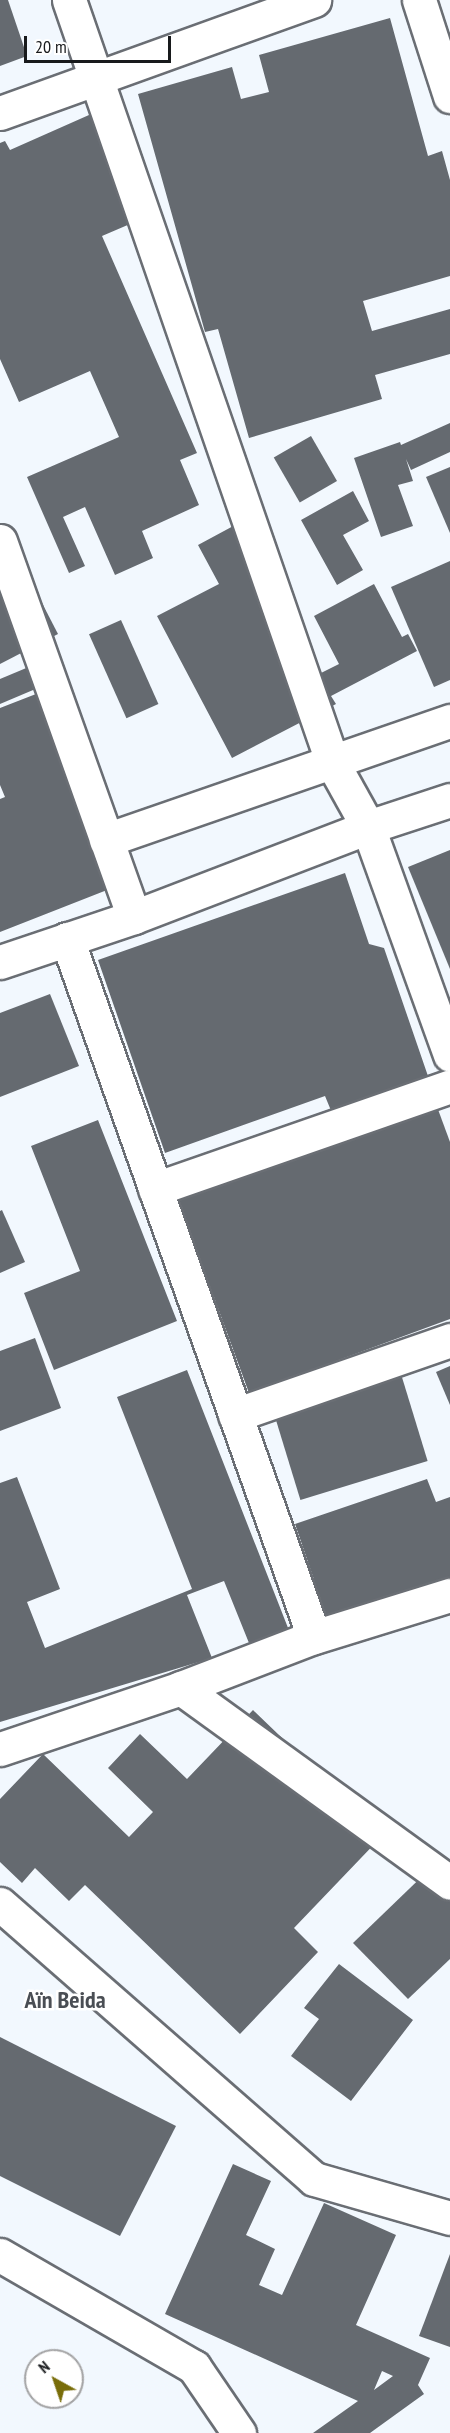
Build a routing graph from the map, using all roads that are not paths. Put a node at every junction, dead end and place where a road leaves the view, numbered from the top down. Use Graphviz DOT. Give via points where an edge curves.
graph roads {
  1 [pos="69,0"];
  2 [pos="314,0"];
  3 [pos="419,0"];
  4 [pos="97,78"];
  5 [pos="450,96"];
  6 [pos="0,112"];
  7 [pos="0,542"];
  8 [pos="450,721"];
  9 [pos="333,764"];
  10 [pos="450,800"];
  11 [pos="368,827"];
  12 [pos="106,840"];
  13 [pos="134,917"];
  14 [pos="68,939"];
  15 [pos="0,962"];
  16 [pos="450,1055"];
  17 [pos="450,1086"];
  18 [pos="155,1189"];
  19 [pos="450,1340"];
  20 [pos="236,1415"];
  21 [pos="450,1595"];
  22 [pos="314,1637"];
  23 [pos="181,1688"];
  24 [pos="0,1749"];
  25 [pos="450,1883"];
  26 [pos="0,1904"];
  27 [pos="450,2218"];
  28 [pos="0,2255"];
  29 [pos="239,2433"];
  1 -- 4 [label="street"];
  2 -- 4 [label="street"];
  3 -- 5 [label="street"];
  4 -- 6 [label="street"];
  4 -- 9 [label="street"];
  7 -- 12 [label="street"];
  8 -- 9 [label="street"];
  9 -- 11 [label="street"];
  9 -- 12 [label="street"];
  10 -- 11 [label="street"];
  11 -- 13 [label="street"];
  11 -- 16 [label="street"];
  12 -- 13 [label="street"];
  13 -- 14 [label="street"];
  14 -- 15 [label="street"];
  14 -- 18 [label="street"];
  17 -- 18 [label="street"];
  18 -- 20 [label="street"];
  19 -- 20 [label="street"];
  20 -- 22 [label="street"];
  21 -- 22 [label="street"];
  22 -- 23 [label="street"];
  23 -- 24 [label="street"];
  23 -- 25 [label="street"];
  26 -- 27 [label="street" via="314,2179"];
  28 -- 29 [label="street" via="194,2367"];
}
